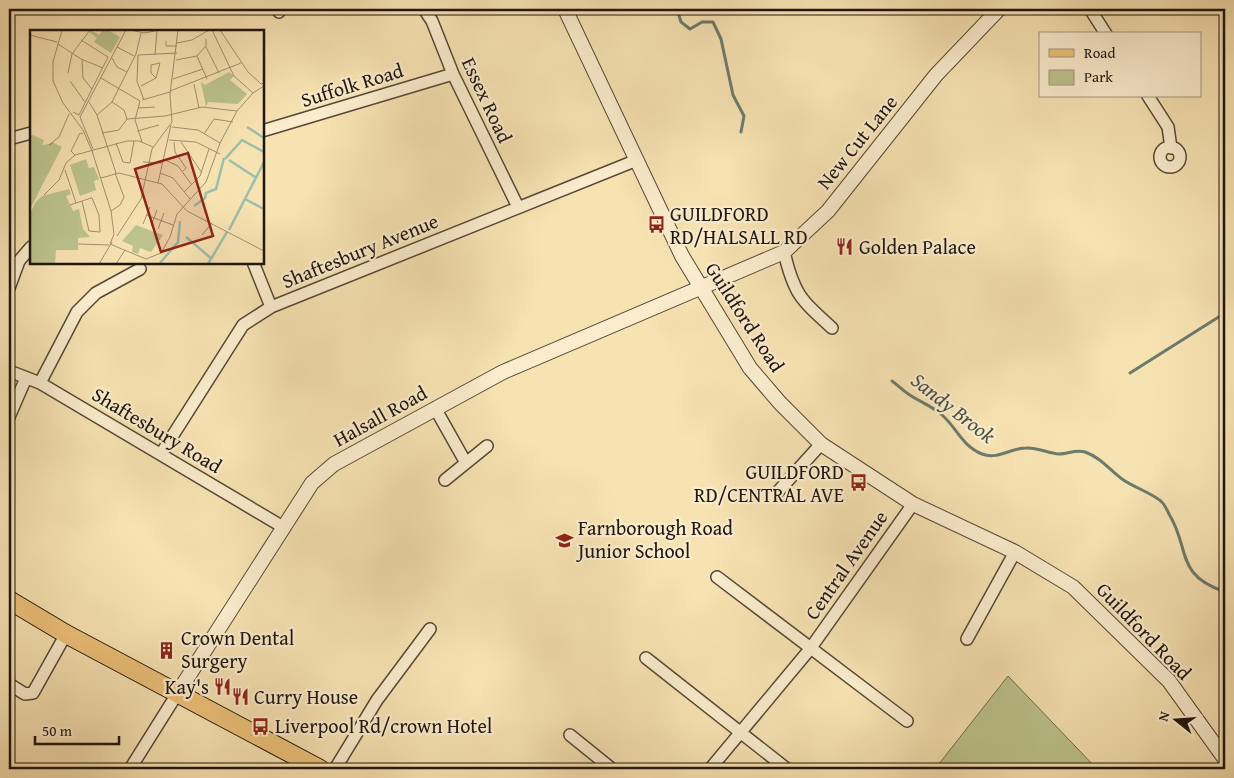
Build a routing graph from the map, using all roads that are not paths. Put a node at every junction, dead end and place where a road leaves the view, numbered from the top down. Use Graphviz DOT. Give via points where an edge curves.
graph roads {
  1 [pos="424,9"];
  2 [pos="565,9"];
  3 [pos="999,9"];
  4 [pos="1090,9"];
  5 [pos="1105,32"];
  6 [pos="453,74"];
  7 [pos="1149,98"];
  8 [pos="264,130"];
  9 [pos="30,133"];
  10 [pos="9,139"];
  11 [pos="1170,148"];
  12 [pos="637,160"];
  13 [pos="518,207"];
  14 [pos="30,248"];
  15 [pos="784,252"];
  16 [pos="254,264"];
  17 [pos="140,269"];
  18 [pos="9,288"];
  19 [pos="700,289"];
  20 [pos="271,307"];
  21 [pos="832,328"];
  22 [pos="9,371"];
  23 [pos="26,378"];
  24 [pos="40,383"];
  25 [pos="435,408"];
  26 [pos="9,417"];
  27 [pos="821,444"];
  28 [pos="487,446"];
  29 [pos="161,454"];
  30 [pos="466,463"];
  31 [pos="445,480"];
  32 [pos="774,496"];
  33 [pos="913,504"];
  34 [pos="283,528"];
  35 [pos="1016,552"];
  36 [pos="717,577"];
  37 [pos="9,600"];
  38 [pos="430,629"];
  39 [pos="66,634"];
  40 [pos="967,639"];
  41 [pos="810,649"];
  42 [pos="646,658"];
  43 [pos="9,684"];
  44 [pos="177,694"];
  45 [pos="907,721"];
  46 [pos="740,732"];
  47 [pos="570,735"];
  48 [pos="1225,760"];
  49 [pos="130,769"];
  50 [pos="320,769"];
  51 [pos="335,769"];
  52 [pos="612,769"];
  53 [pos="710,769"];
  54 [pos="787,769"];
  1 -- 6 [label="street, Essex Road"];
  2 -- 12 [label="street, Guildford Road"];
  3 -- 15 [label="street, New Cut Lane" via="936,75 828,211"];
  4 -- 5 [label="street"];
  6 -- 8 [label="street, Suffolk Road"];
  6 -- 13 [label="street, Essex Road"];
  7 -- 11 [label="street" via="1168,127"];
  9 -- 10 [label="street"];
  12 -- 13 [label="street, Shaftesbury Avenue"];
  12 -- 19 [label="street, Guildford Road"];
  13 -- 20 [label="street, Shaftesbury Avenue"];
  14 -- 18 [label="street" via="19,261"];
  15 -- 19 [label="street, New Cut Lane"];
  15 -- 21 [label="street" via="796,293"];
  16 -- 20 [label="street"];
  17 -- 24 [label="street" via="96,293 77,312"];
  19 -- 25 [label="street, Halsall Road" via="503,372"];
  19 -- 27 [label="street, Guildford Road" via="750,368"];
  20 -- 29 [label="street, Shaftesbury Avenue" via="243,325"];
  22 -- 23 [label="street, Shaftesbury Road"];
  23 -- 24 [label="street, Shaftesbury Road"];
  23 -- 26 [label="street"];
  24 -- 29 [label="street, Shaftesbury Road"];
  25 -- 30 [label="street"];
  25 -- 34 [label="street, Halsall Road" via="334,464 312,483"];
  27 -- 32 [label="street"];
  27 -- 33 [label="street, Guildford Road"];
  28 -- 30 [label="street"];
  29 -- 34 [label="street, Shaftesbury Road"];
  30 -- 31 [label="street"];
  33 -- 35 [label="street, Guildford Road"];
  33 -- 41 [label="street, Central Avenue"];
  34 -- 44 [label="street, Halsall Road"];
  35 -- 40 [label="street"];
  35 -- 48 [label="street, Guildford Road" via="1073,587 1153,664 1169,681"];
  36 -- 41 [label="street, Central Avenue"];
  37 -- 39 [label="main road"];
  38 -- 51 [label="street" via="377,700"];
  39 -- 43 [label="street" via="33,694 25,694"];
  39 -- 44 [label="main road"];
  41 -- 45 [label="street, Central Avenue"];
  41 -- 46 [label="street, Central Avenue"];
  42 -- 46 [label="street"];
  44 -- 49 [label="street"];
  44 -- 50 [label="main road"];
  46 -- 53 [label="street, Central Avenue"];
  46 -- 54 [label="street"];
  47 -- 52 [label="street"];
}
